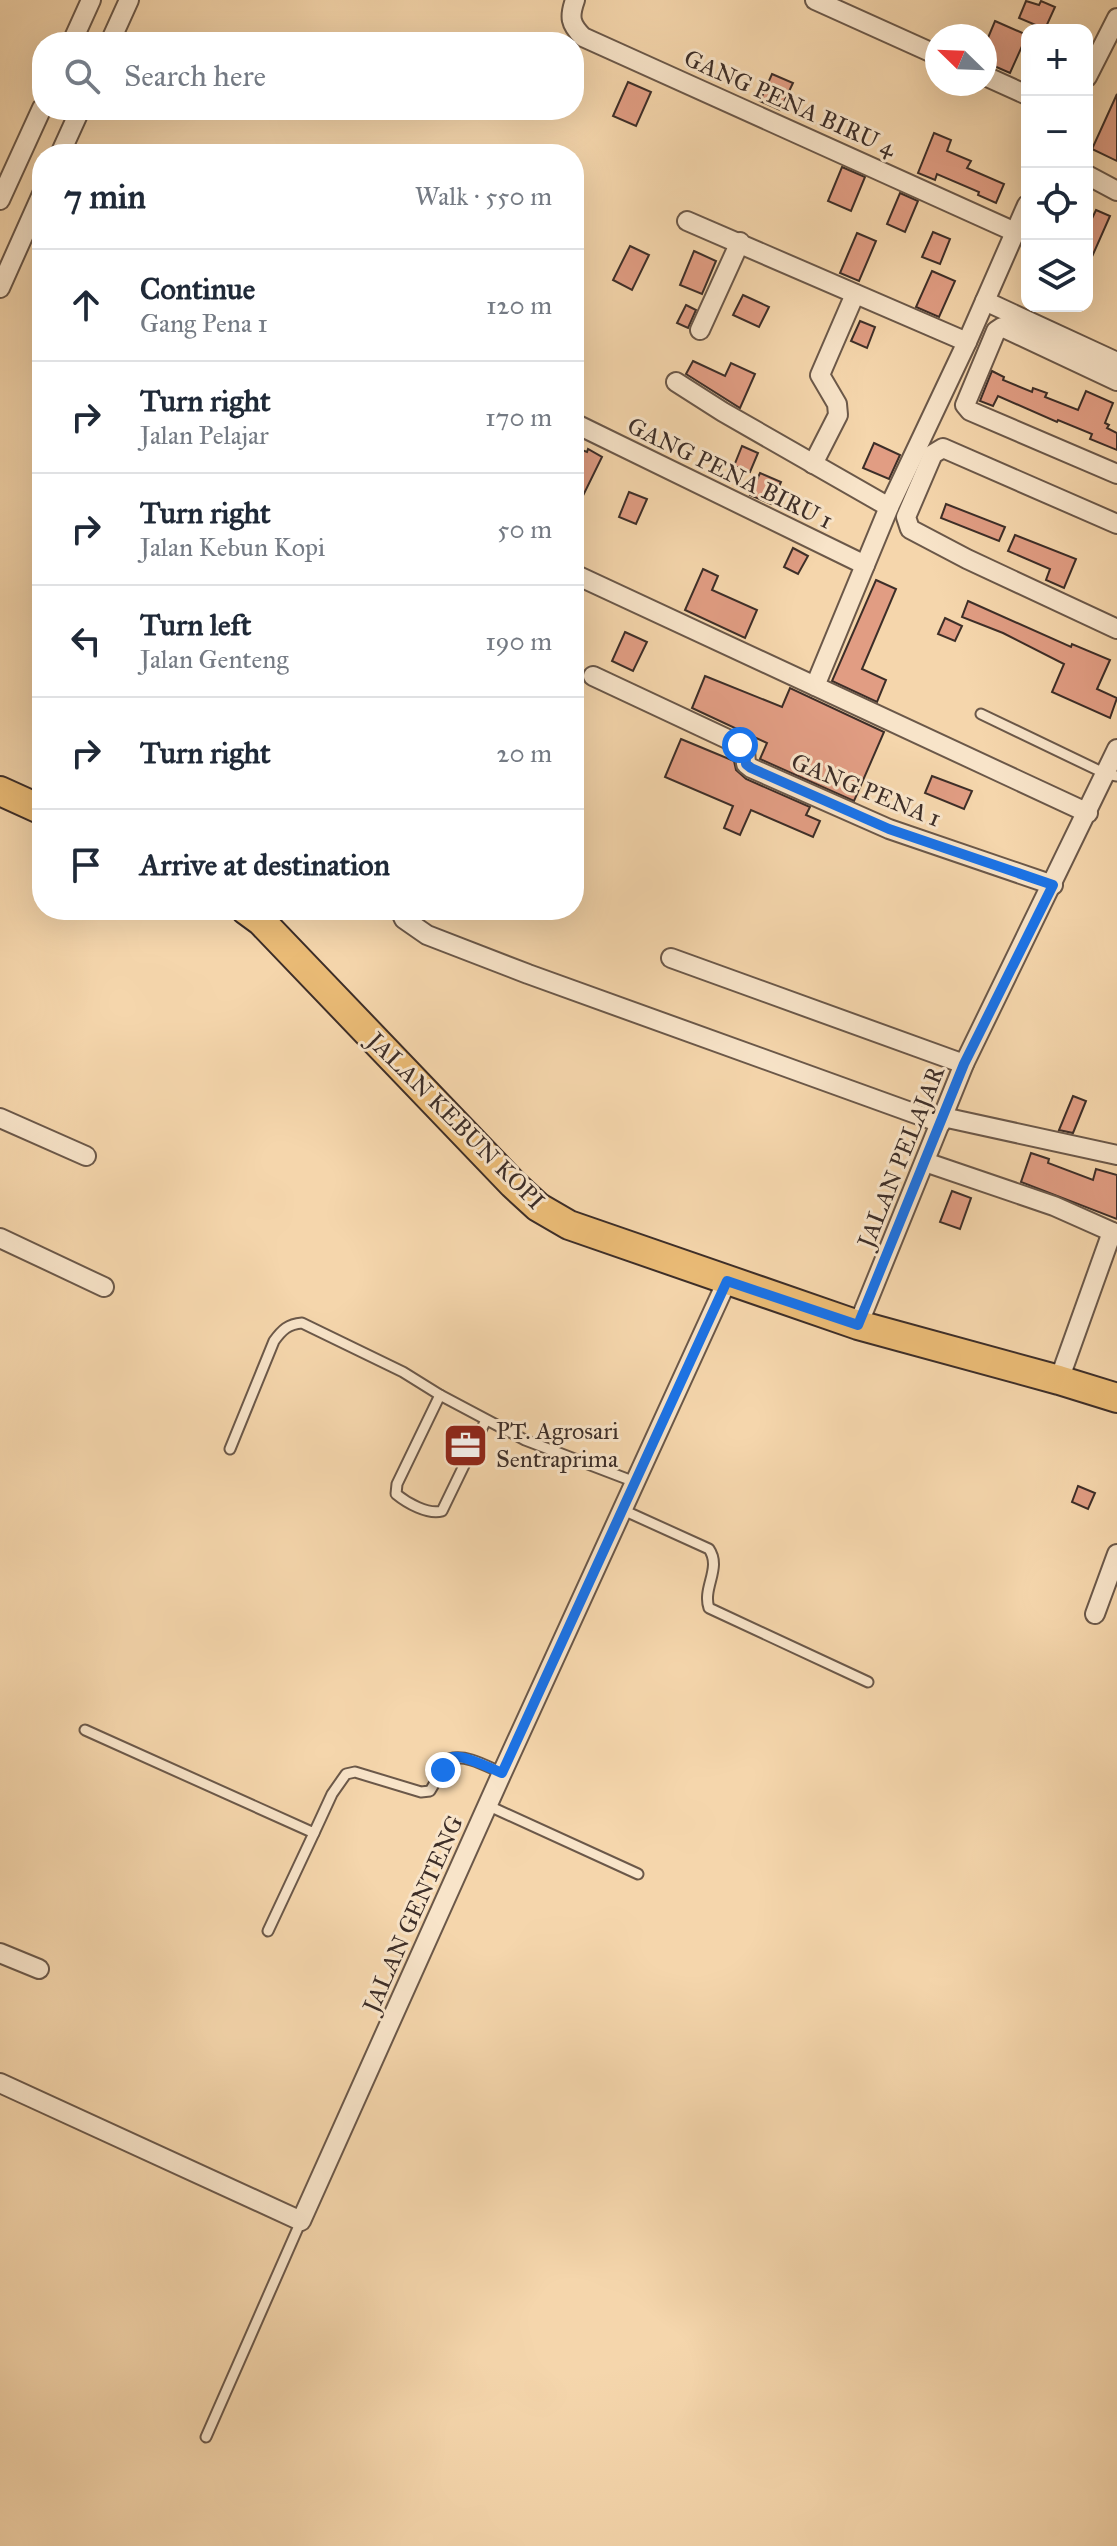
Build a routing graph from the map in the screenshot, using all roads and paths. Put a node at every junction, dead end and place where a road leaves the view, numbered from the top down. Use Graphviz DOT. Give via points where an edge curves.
graph roads {
  1 [pos="91,0"];
  2 [pos="129,0"];
  3 [pos="575,0"];
  4 [pos="815,0"];
  5 [pos="1117,18"];
  6 [pos="77,32"];
  7 [pos="115,32"];
  8 [pos="578,32"];
  9 [pos="584,37"];
  10 [pos="925,50"];
  11 [pos="1093,65"];
  12 [pos="997,81"];
  13 [pos="1021,92"];
  14 [pos="37,120"];
  15 [pos="75,120"];
  16 [pos="65,144"];
  17 [pos="1093,178"];
  18 [pos="1117,191"];
  19 [pos="0,200"];
  20 [pos="32,216"];
  21 [pos="1021,218"];
  22 [pos="687,221"];
  23 [pos="1015,232"];
  24 [pos="740,242"];
  25 [pos="0,288"];
  26 [pos="855,294"];
  27 [pos="985,301"];
  28 [pos="700,330"];
  29 [pos="967,342"];
  30 [pos="1117,362"];
  31 [pos="1117,381"];
  32 [pos="676,382"];
  33 [pos="584,428"];
  34 [pos="813,464"];
  35 [pos="1117,474"];
  36 [pos="889,507"];
  37 [pos="1117,524"];
  38 [pos="865,565"];
  39 [pos="584,579"];
  40 [pos="1116,625"];
  41 [pos="593,676"];
  42 [pos="815,686"];
  43 [pos="981,714"];
  44 [pos="1117,749"];
  45 [pos="1111,775"];
  46 [pos="0,791"];
  47 [pos="32,805"];
  48 [pos="1088,813"];
  49 [pos="1053,885"];
  50 [pos="260,920"];
  51 [pos="405,920"];
  52 [pos="671,958"];
  53 [pos="964,1064"];
  54 [pos="0,1118"];
  55 [pos="942,1120"];
  56 [pos="1117,1155"];
  57 [pos="86,1156"];
  58 [pos="925,1162"];
  59 [pos="1114,1233"];
  60 [pos="0,1238"];
  61 [pos="727,1281"];
  62 [pos="104,1287"];
  63 [pos="858,1325"];
  64 [pos="1059,1380"];
  65 [pos="440,1395"];
  66 [pos="1117,1398"];
  67 [pos="486,1420"];
  68 [pos="230,1449"];
  69 [pos="635,1482"];
  70 [pos="623,1510"];
  71 [pos="1117,1554"];
  72 [pos="1095,1614"];
  73 [pos="868,1682"];
  74 [pos="85,1730"];
  75 [pos="502,1773"];
  76 [pos="489,1806"];
  77 [pos="314,1833"];
  78 [pos="638,1874"];
  79 [pos="268,1931"];
  80 [pos="0,1953"];
  81 [pos="39,1969"];
  82 [pos="0,2083"];
  83 [pos="301,2221"];
  84 [pos="206,2437"];
  1 -- 6 [label="street"];
  2 -- 7 [label="street"];
  3 -- 8 [label="street, GANG PENA BIRU 4" via="570,16"];
  4 -- 10 [label="street"];
  5 -- 11 [label="street"];
  9 -- 23 [label="street, GANG PENA BIRU 4"];
  12 -- 13 [label="street"];
  14 -- 19 [label="street"];
  15 -- 16 [label="street"];
  17 -- 18 [label="street"];
  20 -- 25 [label="street"];
  21 -- 23 [label="street"];
  22 -- 24 [label="street"];
  23 -- 27 [label="street"];
  24 -- 26 [label="street"];
  24 -- 28 [label="street"];
  26 -- 29 [label="street"];
  26 -- 34 [label="street" via="821,369 838,415"];
  27 -- 29 [label="street"];
  27 -- 30 [label="street"];
  29 -- 36 [label="street"];
  31 -- 35 [label="street" via="1002,327 965,405"];
  32 -- 34 [label="street"];
  33 -- 38 [label="street, GANG PENA BIRU 1"];
  34 -- 36 [label="street"];
  36 -- 38 [label="street"];
  37 -- 40 [label="street" via="943,448 933,454 906,517 910,529 967,559"];
  38 -- 42 [label="street"];
  39 -- 42 [label="street"];
  41 -- 49 [label="street, GANG PENA 1" via="740,745 751,768 889,829"];
  42 -- 48 [label="street"];
  43 -- 45 [label="lane"];
  44 -- 45 [label="street, JALAN PELAJAR"];
  45 -- 48 [label="street, JALAN PELAJAR"];
  46 -- 47 [label="main road"];
  48 -- 49 [label="street, JALAN PELAJAR"];
  49 -- 53 [label="street, JALAN PELAJAR"];
  50 -- 61 [label="main road, JALAN KEBUN KOPI" via="538,1207 569,1225"];
  51 -- 55 [label="street" via="427,935 542,980"];
  52 -- 53 [label="street"];
  53 -- 55 [label="street, JALAN PELAJAR"];
  54 -- 57 [label="street"];
  55 -- 56 [label="street"];
  55 -- 58 [label="street, JALAN PELAJAR"];
  58 -- 59 [label="street" via="1054,1206"];
  58 -- 63 [label="street, JALAN PELAJAR"];
  59 -- 64 [label="street"];
  60 -- 62 [label="street"];
  61 -- 63 [label="main road, JALAN KEBUN KOPI"];
  61 -- 69 [label="street, JALAN GENTENG"];
  63 -- 64 [label="main road, JALAN KEBUN KOPI"];
  64 -- 66 [label="main road, JALAN KEBUN KOPI"];
  65 -- 67 [label="lane"];
  65 -- 67 [label="lane" via="397,1484 396,1494 405,1501 442,1511"];
  65 -- 68 [label="lane" via="378,1359 302,1323 293,1324 274,1341"];
  67 -- 69 [label="lane"];
  69 -- 70 [label="street, JALAN GENTENG"];
  70 -- 73 [label="lane" via="709,1549 715,1565 709,1608"];
  70 -- 75 [label="street, JALAN GENTENG"];
  71 -- 72 [label="street"];
  74 -- 77 [label="lane"];
  75 -- 76 [label="street, JALAN GENTENG"];
  75 -- 77 [label="lane" via="454,1757 436,1785 421,1792 355,1772 346,1774"];
  76 -- 78 [label="lane"];
  76 -- 83 [label="street, JALAN GENTENG"];
  77 -- 79 [label="lane"];
  80 -- 81 [label="street"];
  82 -- 83 [label="street"];
  83 -- 84 [label="lane, JALAN GENTENG"];
}
